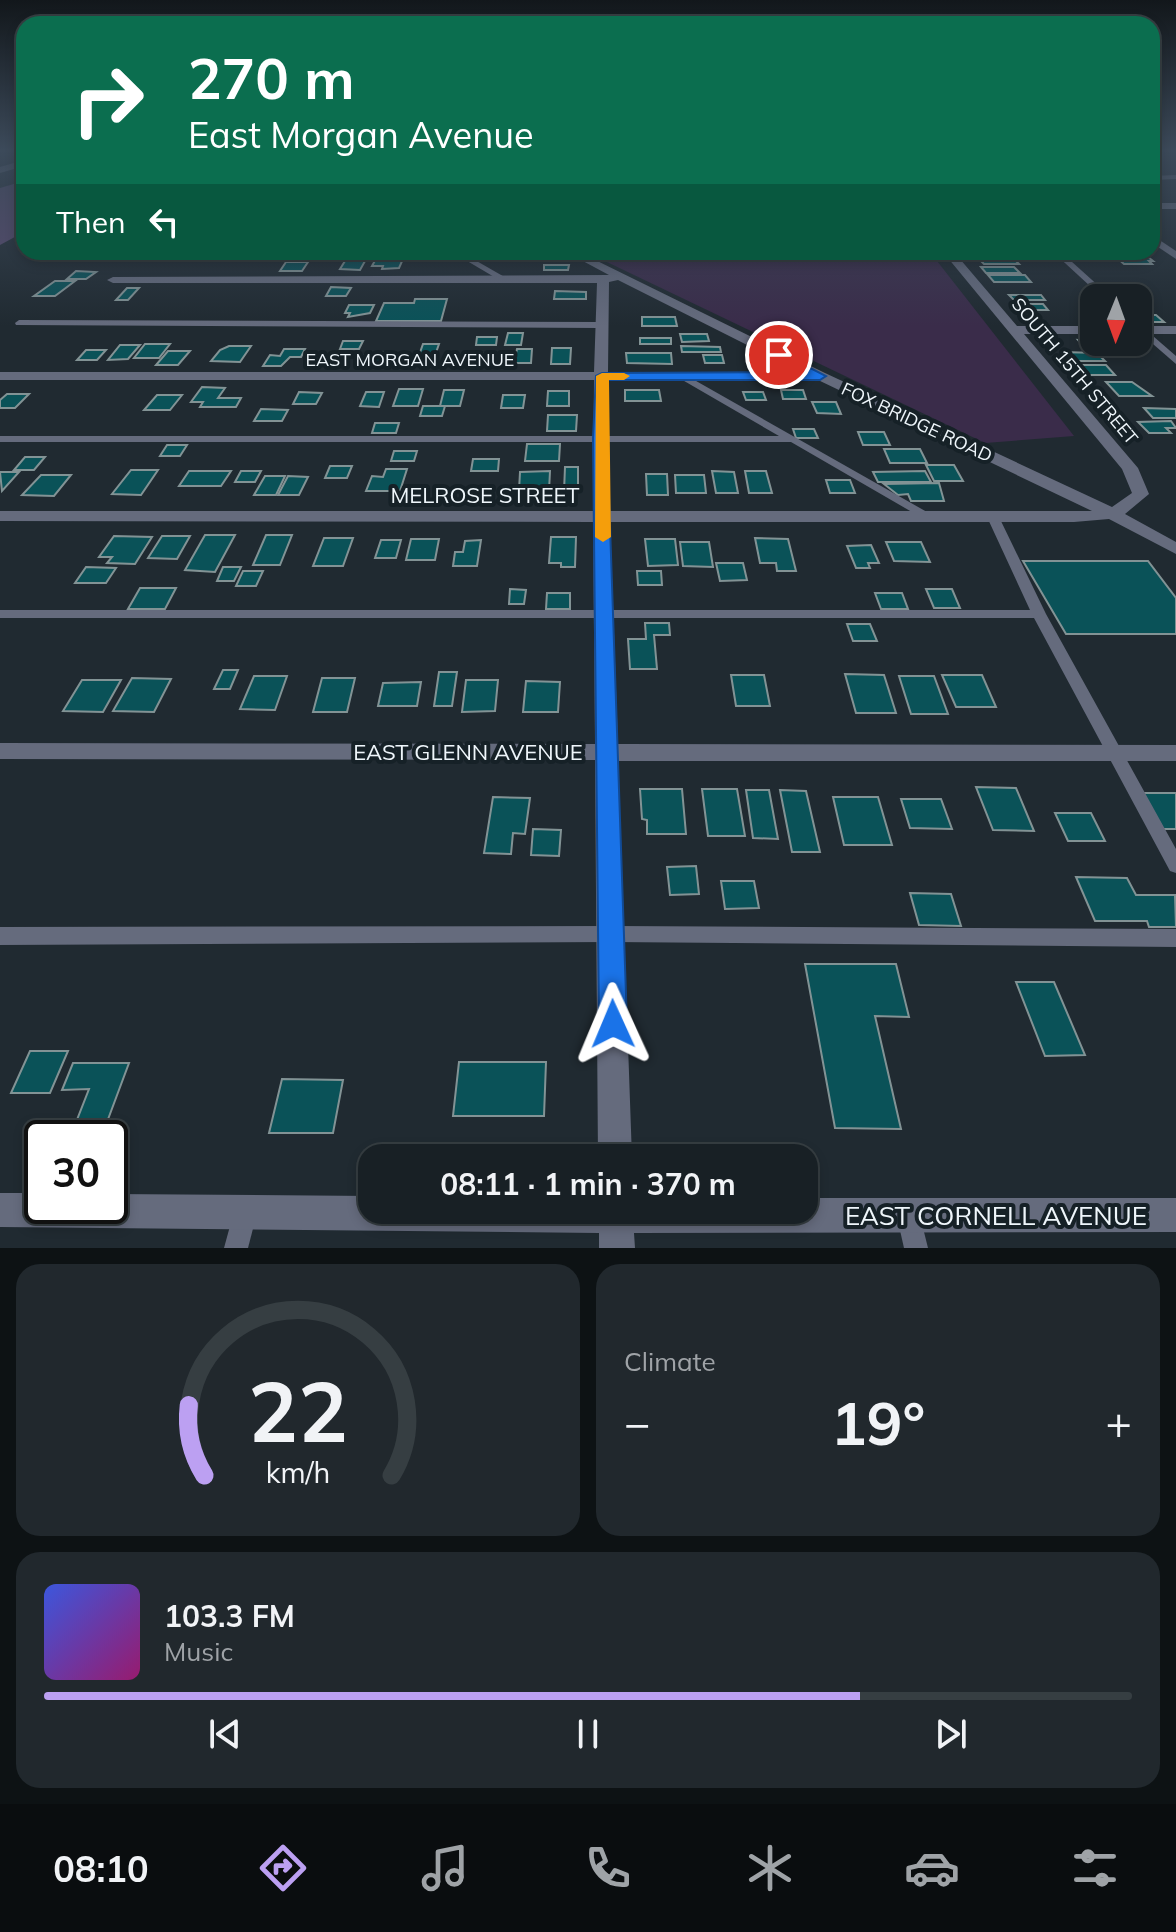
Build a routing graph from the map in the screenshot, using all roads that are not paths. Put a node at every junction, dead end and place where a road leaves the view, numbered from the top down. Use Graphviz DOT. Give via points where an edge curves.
graph roads {
  1 [pos="470,260"];
  2 [pos="587,260"];
  3 [pos="955,260"];
  4 [pos="1066,260"];
  5 [pos="620,276"];
  6 [pos="504,279"];
  7 [pos="113,280"];
  8 [pos="603,280"];
  9 [pos="1092,284"];
  10 [pos="19,323"];
  11 [pos="601,325"];
  12 [pos="1152,329"];
  13 [pos="1013,330"];
  14 [pos="1080,330"];
  15 [pos="1176,330"];
  16 [pos="1152,340"];
  17 [pos="1176,361"];
  18 [pos="0,376"];
  19 [pos="602,376"];
  20 [pos="682,376"];
  21 [pos="820,376"];
  22 [pos="600,438"];
  23 [pos="0,439"];
  24 [pos="792,439"];
  25 [pos="1113,514"];
  26 [pos="0,516"];
  27 [pos="928,516"];
  28 [pos="993,517"];
  29 [pos="603,518"];
  30 [pos="1176,549"];
  31 [pos="0,614"];
  32 [pos="1039,614"];
  33 [pos="605,615"];
  34 [pos="0,751"];
  35 [pos="609,752"];
  36 [pos="1112,752"];
  37 [pos="1176,753"];
  38 [pos="1176,866"];
  39 [pos="612,934"];
  40 [pos="0,936"];
  41 [pos="1176,938"];
  42 [pos="615,1144"];
  43 [pos="0,1210"];
  44 [pos="245,1213"];
  45 [pos="1176,1215"];
  46 [pos="616,1225"];
  47 [pos="912,1232"];
  48 [pos="236,1248"];
  1 -- 6 [label="lane"];
  2 -- 5 [label="street, FOX BRIDGE ROAD"];
  3 -- 13 [label="street, SOUTH 15TH STREET"];
  4 -- 9 [label="lane"];
  5 -- 8 [label="street"];
  5 -- 21 [label="street, FOX BRIDGE ROAD"];
  6 -- 7 [label="street"];
  6 -- 8 [label="street"];
  8 -- 11 [label="street"];
  10 -- 11 [label="lane"];
  11 -- 19 [label="street"];
  12 -- 15 [label="street"];
  13 -- 14 [label="street"];
  13 -- 25 [label="street, SOUTH 15TH STREET" via="1139,484 1141,494"];
  16 -- 17 [label="lane"];
  18 -- 19 [label="street, EAST MORGAN AVENUE"];
  19 -- 20 [label="street, EAST MORGAN AVENUE"];
  19 -- 22 [label="street"];
  20 -- 21 [label="street, EAST MORGAN AVENUE"];
  20 -- 24 [label="lane"];
  21 -- 25 [label="street, FOX BRIDGE ROAD"];
  22 -- 23 [label="lane"];
  22 -- 24 [label="lane"];
  22 -- 29 [label="street"];
  24 -- 27 [label="lane"];
  25 -- 28 [label="street, MELROSE STREET"];
  25 -- 30 [label="street, FOX BRIDGE ROAD"];
  26 -- 29 [label="street, MELROSE STREET"];
  27 -- 28 [label="street, MELROSE STREET"];
  27 -- 29 [label="street, MELROSE STREET"];
  28 -- 32 [label="lane"];
  29 -- 33 [label="street"];
  31 -- 33 [label="lane"];
  32 -- 33 [label="lane"];
  32 -- 36 [label="lane"];
  33 -- 35 [label="street"];
  34 -- 35 [label="street, EAST GLENN AVENUE"];
  35 -- 36 [label="street, EAST GLENN AVENUE"];
  35 -- 39 [label="street"];
  36 -- 37 [label="street, EAST GLENN AVENUE"];
  36 -- 38 [label="lane"];
  39 -- 40 [label="lane"];
  39 -- 41 [label="lane"];
  39 -- 42 [label="street"];
  43 -- 44 [label="street, EAST CORNELL AVENUE"];
  44 -- 46 [label="street, EAST CORNELL AVENUE"];
  44 -- 48 [label="lane"];
  45 -- 47 [label="street, EAST CORNELL AVENUE"];
  46 -- 47 [label="street, EAST CORNELL AVENUE"];
}
